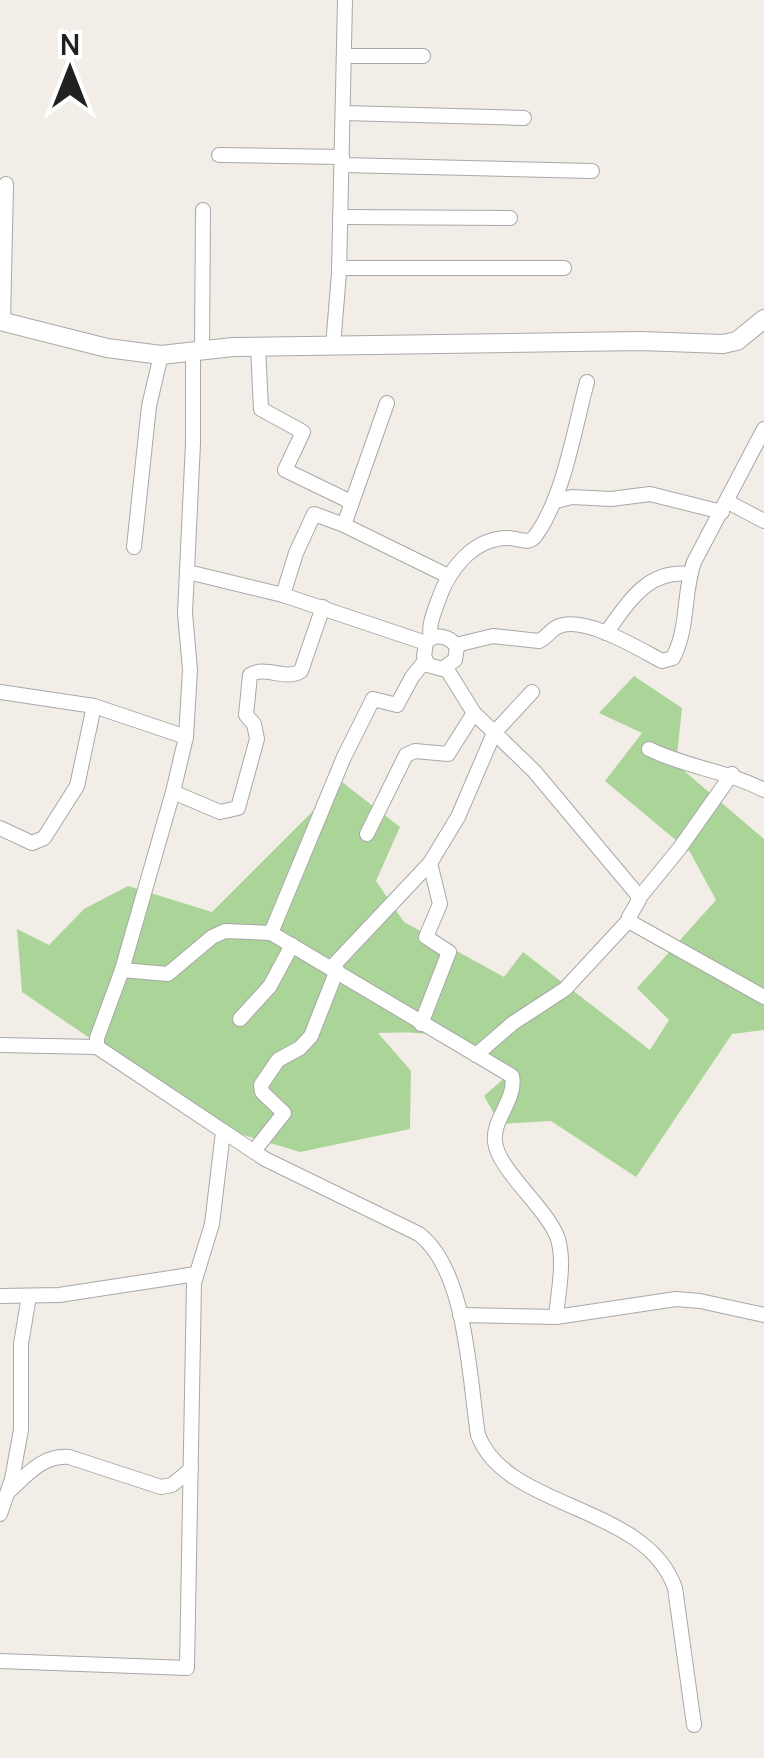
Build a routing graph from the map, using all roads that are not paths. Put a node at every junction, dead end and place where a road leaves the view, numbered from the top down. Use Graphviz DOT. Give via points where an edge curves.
graph roads {
  1 [pos="344,0"];
  2 [pos="344,56"];
  3 [pos="423,56"];
  4 [pos="343,113"];
  5 [pos="524,118"];
  6 [pos="219,156"];
  7 [pos="342,161"];
  8 [pos="592,171"];
  9 [pos="6,184"];
  10 [pos="204,210"];
  11 [pos="340,217"];
  12 [pos="510,218"];
  13 [pos="338,268"];
  14 [pos="564,268"];
  15 [pos="1,322"];
  16 [pos="762,325"];
  17 [pos="334,346"];
  18 [pos="258,347"];
  19 [pos="197,351"];
  20 [pos="161,355"];
  21 [pos="587,382"];
  22 [pos="387,403"];
  23 [pos="764,429"];
  24 [pos="556,501"];
  25 [pos="351,502"];
  26 [pos="725,507"];
  27 [pos="764,521"];
  28 [pos="344,525"];
  29 [pos="134,547"];
  30 [pos="188,572"];
  31 [pos="690,574"];
  32 [pos="446,575"];
  33 [pos="283,596"];
  34 [pos="323,607"];
  35 [pos="606,633"];
  36 [pos="428,640"];
  37 [pos="456,645"];
  38 [pos="425,661"];
  39 [pos="446,668"];
  40 [pos="0,692"];
  41 [pos="532,692"];
  42 [pos="94,706"];
  43 [pos="474,713"];
  44 [pos="494,733"];
  45 [pos="186,737"];
  46 [pos="649,749"];
  47 [pos="732,774"];
  48 [pos="764,790"];
  49 [pos="174,792"];
  50 [pos="0,828"];
  51 [pos="368,834"];
  52 [pos="430,862"];
  53 [pos="638,898"];
  54 [pos="629,920"];
  55 [pos="272,934"];
  56 [pos="292,945"];
  57 [pos="334,969"];
  58 [pos="122,970"];
  59 [pos="764,998"];
  60 [pos="240,1019"];
  61 [pos="421,1024"];
  62 [pos="0,1045"];
  63 [pos="97,1047"];
  64 [pos="476,1055"];
  65 [pos="223,1132"];
  66 [pos="254,1151"];
  67 [pos="196,1274"];
  68 [pos="0,1296"];
  69 [pos="29,1296"];
  70 [pos="460,1315"];
  71 [pos="764,1315"];
  72 [pos="556,1317"];
  73 [pos="191,1469"];
  74 [pos="8,1493"];
  75 [pos="0,1514"];
  76 [pos="0,1661"];
  77 [pos="694,1725"];
  1 -- 2 [label="street"];
  2 -- 3 [label="street"];
  2 -- 4 [label="street"];
  4 -- 5 [label="street"];
  4 -- 7 [label="street"];
  6 -- 7 [label="street"];
  7 -- 8 [label="street"];
  7 -- 11 [label="street"];
  9 -- 15 [label="street"];
  10 -- 19 [label="street"];
  11 -- 12 [label="street"];
  11 -- 13 [label="street"];
  13 -- 14 [label="street"];
  13 -- 17 [label="street"];
  15 -- 20 [label="street"];
  16 -- 17 [label="street" via="723,344"];
  17 -- 18 [label="street"];
  18 -- 19 [label="street"];
  18 -- 25 [label="street" via="262,409 302,432 285,470"];
  19 -- 20 [label="street"];
  19 -- 30 [label="street"];
  20 -- 29 [label="street"];
  21 -- 24 [label="street"];
  22 -- 25 [label="street"];
  23 -- 26 [label="street"];
  24 -- 26 [label="street" via="650,494"];
  24 -- 32 [label="street" via="531,541 506,538 482,546"];
  25 -- 28 [label="street"];
  26 -- 27 [label="street"];
  26 -- 31 [label="street"];
  28 -- 32 [label="street"];
  28 -- 33 [label="street" via="310,517"];
  30 -- 33 [label="street"];
  30 -- 45 [label="street"];
  31 -- 35 [label="street" via="648,582"];
  31 -- 35 [label="street" via="672,658 662,661"];
  32 -- 36 [label="street"];
  33 -- 34 [label="street"];
  34 -- 36 [label="street"];
  34 -- 49 [label="street" via="301,671 250,675 246,715 257,739 238,808 220,812"];
  35 -- 37 [label="street" via="567,625 539,641 493,636"];
  36 -- 37 [label="street" via="447,638"];
  36 -- 38 [label="street"];
  37 -- 39 [label="street" via="455,660"];
  38 -- 39 [label="street"];
  38 -- 55 [label="street" via="397,705 373,699"];
  39 -- 43 [label="street"];
  40 -- 42 [label="street"];
  41 -- 44 [label="street"];
  42 -- 45 [label="street"];
  42 -- 50 [label="street" via="78,786 44,838 32,843"];
  43 -- 44 [label="street"];
  43 -- 51 [label="street" via="448,754 406,755"];
  44 -- 52 [label="street" via="458,817"];
  44 -- 53 [label="street" via="571,812"];
  45 -- 49 [label="street"];
  46 -- 47 [label="street" via="681,764"];
  47 -- 48 [label="street"];
  47 -- 53 [label="street"];
  49 -- 58 [label="street"];
  52 -- 57 [label="street"];
  52 -- 61 [label="street" via="440,904 426,938 449,952"];
  53 -- 54 [label="street"];
  54 -- 59 [label="street"];
  54 -- 64 [label="street" via="565,989"];
  55 -- 56 [label="street"];
  55 -- 58 [label="street" via="224,932 168,974"];
  56 -- 57 [label="street"];
  56 -- 60 [label="street" via="270,986"];
  57 -- 61 [label="street"];
  57 -- 66 [label="street" via="307,1042 278,1060 261,1085 284,1113"];
  58 -- 63 [label="street"];
  61 -- 64 [label="street"];
  62 -- 63 [label="street"];
  63 -- 65 [label="street"];
  64 -- 72 [label="street" via="513,1079 495,1148 556,1234"];
  65 -- 66 [label="street"];
  65 -- 67 [label="street" via="212,1224"];
  66 -- 70 [label="street" via="432,1244"];
  67 -- 69 [label="street"];
  67 -- 73 [label="street"];
  68 -- 69 [label="street"];
  69 -- 74 [label="street" via="21,1344 21,1430"];
  70 -- 72 [label="street"];
  70 -- 77 [label="street" via="478,1435 494,1464 612,1524 669,1568"];
  71 -- 72 [label="street" via="676,1300"];
  73 -- 74 [label="street" via="161,1487 54,1456"];
  73 -- 76 [label="street" via="187,1668"];
  74 -- 75 [label="street"];
}
